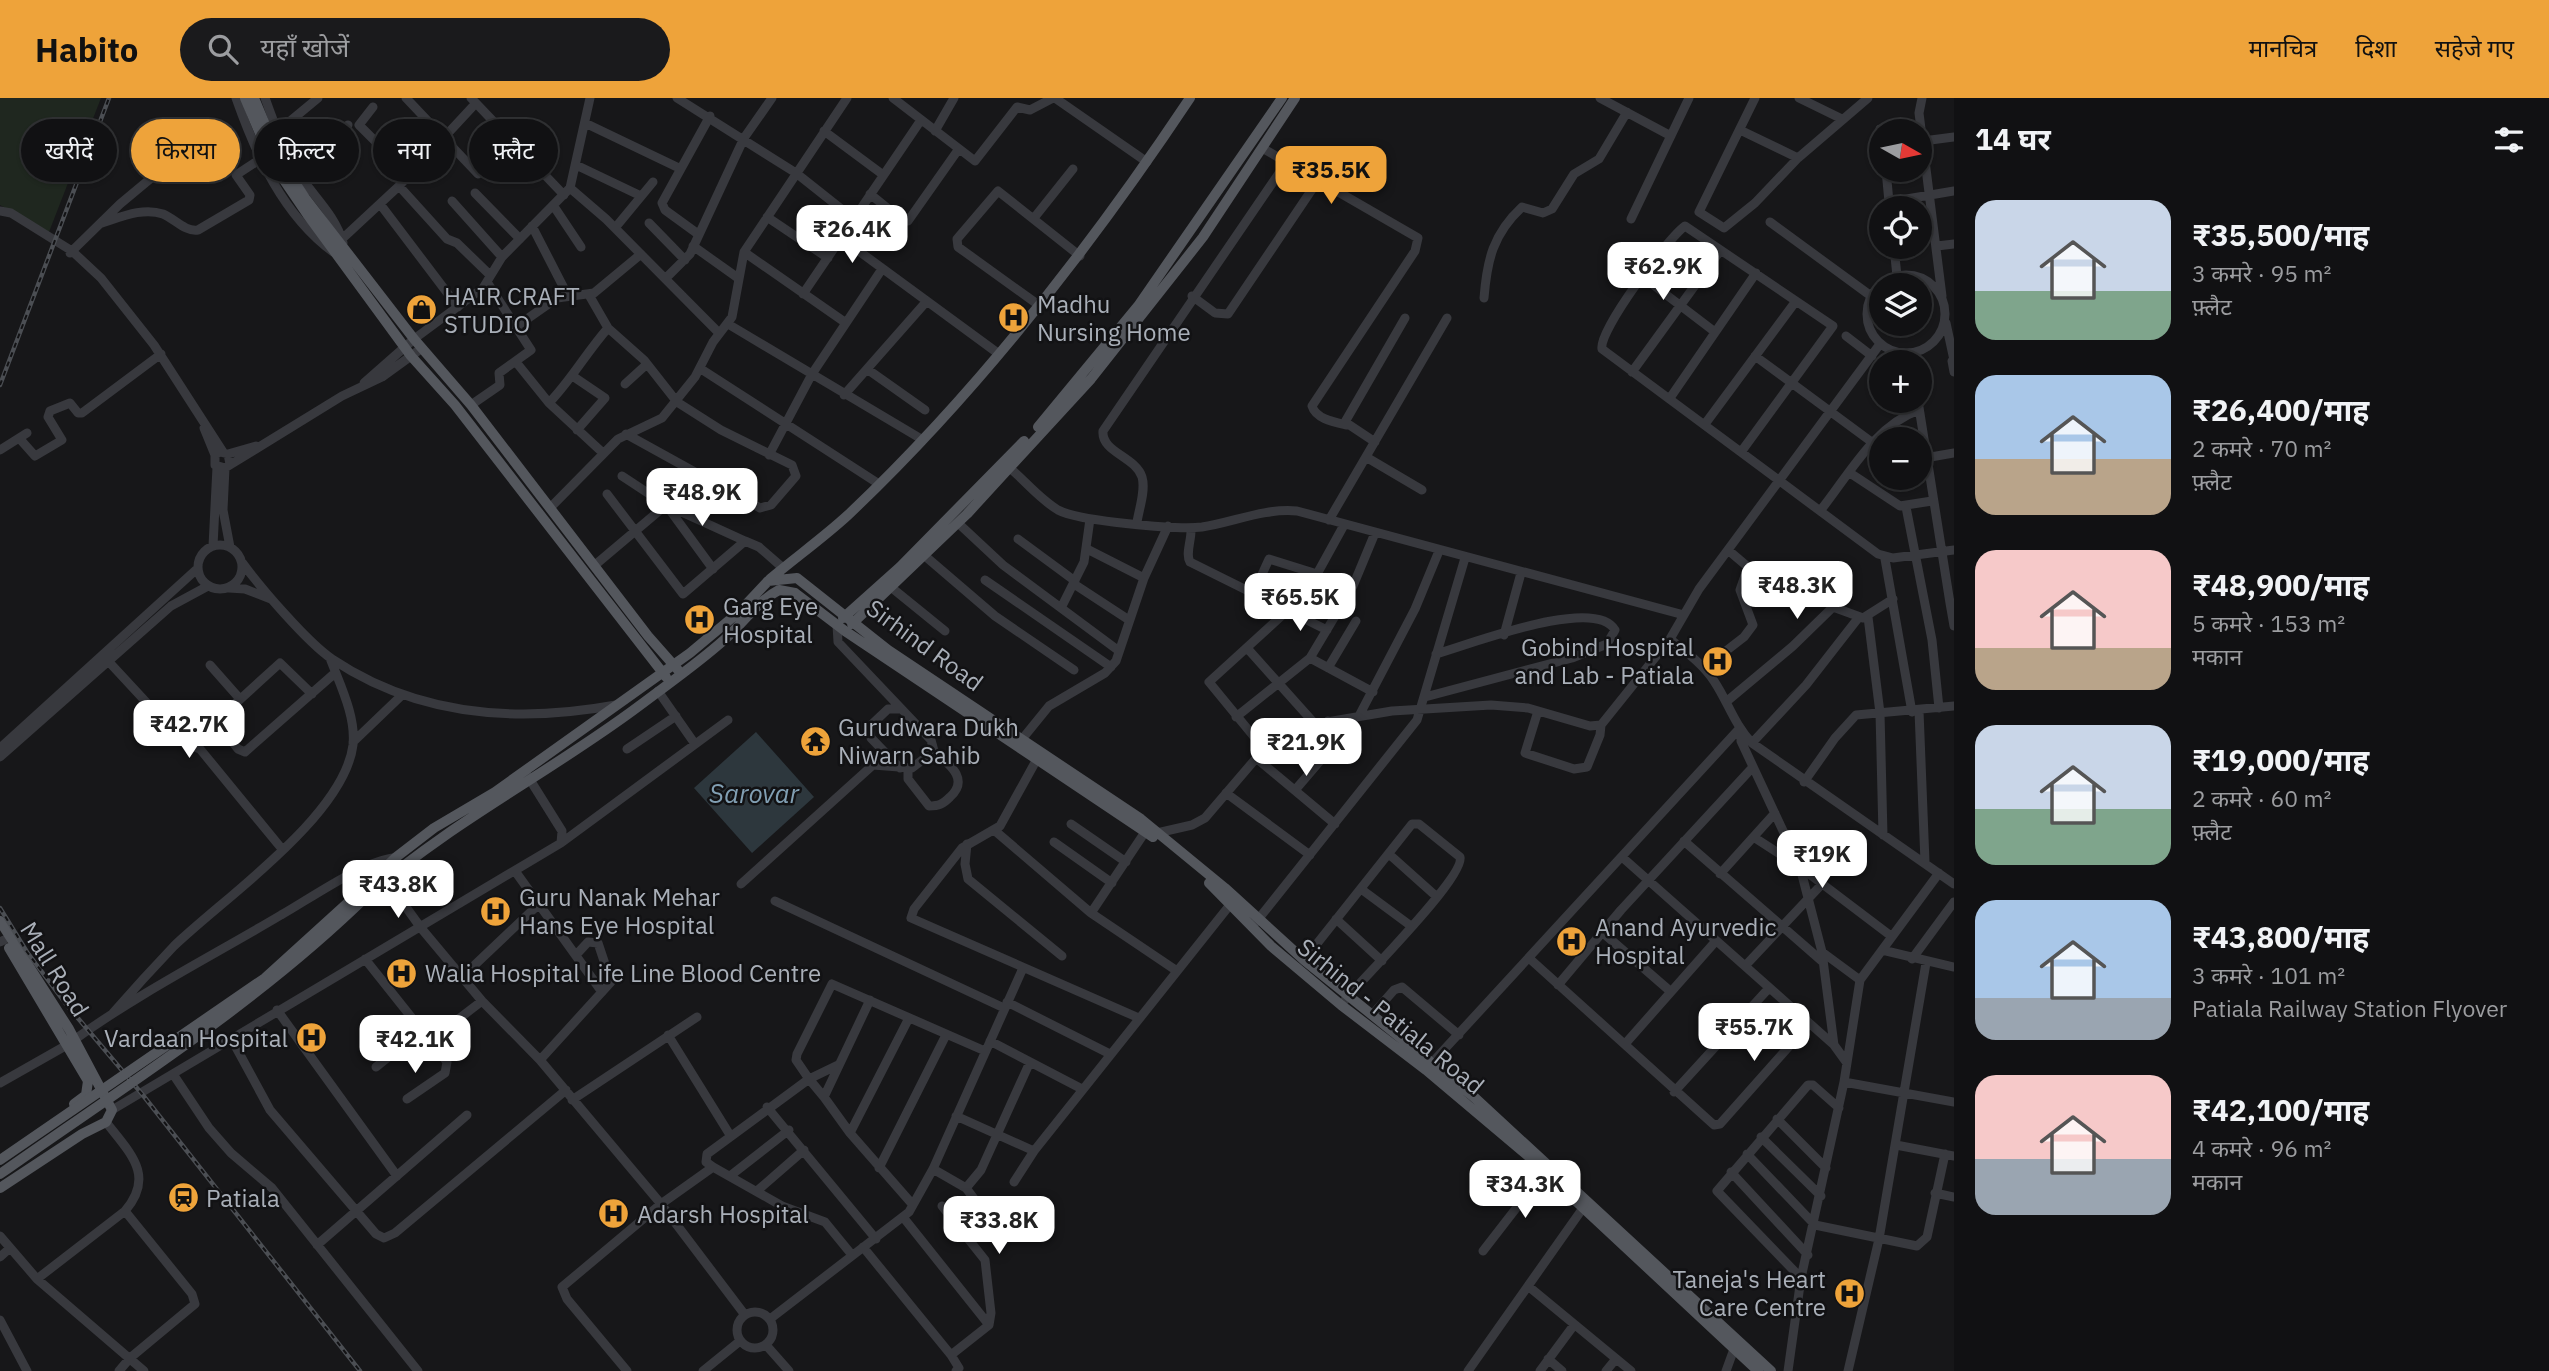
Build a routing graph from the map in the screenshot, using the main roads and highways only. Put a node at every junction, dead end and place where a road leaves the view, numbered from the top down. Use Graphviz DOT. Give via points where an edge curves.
graph roads {
  1 [pos="245,98"];
  2 [pos="254,98"];
  3 [pos="1190,98"];
  4 [pos="1282,98"];
  5 [pos="1295,98"];
  6 [pos="340,247"];
  7 [pos="1007,465"];
  8 [pos="787,572"];
  9 [pos="779,590"];
  10 [pos="856,617"];
  11 [pos="839,630"];
  12 [pos="678,669"];
  13 [pos="666,678"];
  14 [pos="978,715"];
  15 [pos="1151,832"];
  16 [pos="397,863"];
  17 [pos="369,891"];
  18 [pos="0,921"];
  19 [pos="1256,923"];
  20 [pos="1,938"];
  21 [pos="1345,1001"];
  22 [pos="71,1042"];
  23 [pos="1429,1066"];
  24 [pos="0,1154"];
  25 [pos="0,1160"];
  26 [pos="0,1174"];
  27 [pos="0,1188"];
  28 [pos="1758,1371"];
  29 [pos="1771,1371"];
  1 -- 6 [label="main road" via="273,164"];
  2 -- 6 [label="main road" via="279,159"];
  3 -- 8 [label="main road" via="1040,306 923,440"];
  4 -- 7 [label="main road" via="1138,306"];
  5 -- 7 [label="main road" via="1264,149 1136,326"];
  6 -- 12 [label="main road"];
  6 -- 13 [label="main road" via="408,351"];
  7 -- 10 [label="main road" via="881,586"];
  7 -- 10 [label="main road" via="958,523"];
  8 -- 9 [label="main road"];
  8 -- 10 [label="main road, Sirhind Road"];
  8 -- 12 [label="main road" via="768,581"];
  9 -- 11 [label="main road, Sirhind Road" via="795,593"];
  9 -- 12 [label="main road"];
  10 -- 11 [label="main road"];
  10 -- 14 [label="main road, Sirhind Road" via="888,650"];
  11 -- 14 [label="main road, Sirhind Road"];
  12 -- 13 [label="main road"];
  13 -- 16 [label="main road" via="434,828"];
  13 -- 16 [label="main road" via="658,691 530,781"];
  14 -- 15 [label="main road"];
  14 -- 15 [label="main road" via="1023,738"];
  15 -- 19 [label="main road"];
  16 -- 17 [label="main road"];
  17 -- 25 [label="main road, bridge" via="265,978"];
  17 -- 26 [label="main road, bridge" via="315,947 267,987"];
  18 -- 22 [label="main road, Mall Road"];
  19 -- 21 [label="main road, Sirhind - Patiala Road"];
  19 -- 21 [label="main road" via="1304,960"];
  20 -- 22 [label="main road, Mall Road"];
  21 -- 23 [label="main road, Sirhind - Patiala Road"];
  21 -- 23 [label="main road" via="1372,1015"];
  22 -- 24 [label="main road" via="88,1081 86,1095"];
  22 -- 27 [label="main road" via="112,1110 106,1122"];
  23 -- 28 [label="main road, Sirhind - Patiala Road"];
  23 -- 29 [label="main road" via="1474,1097"];
}
